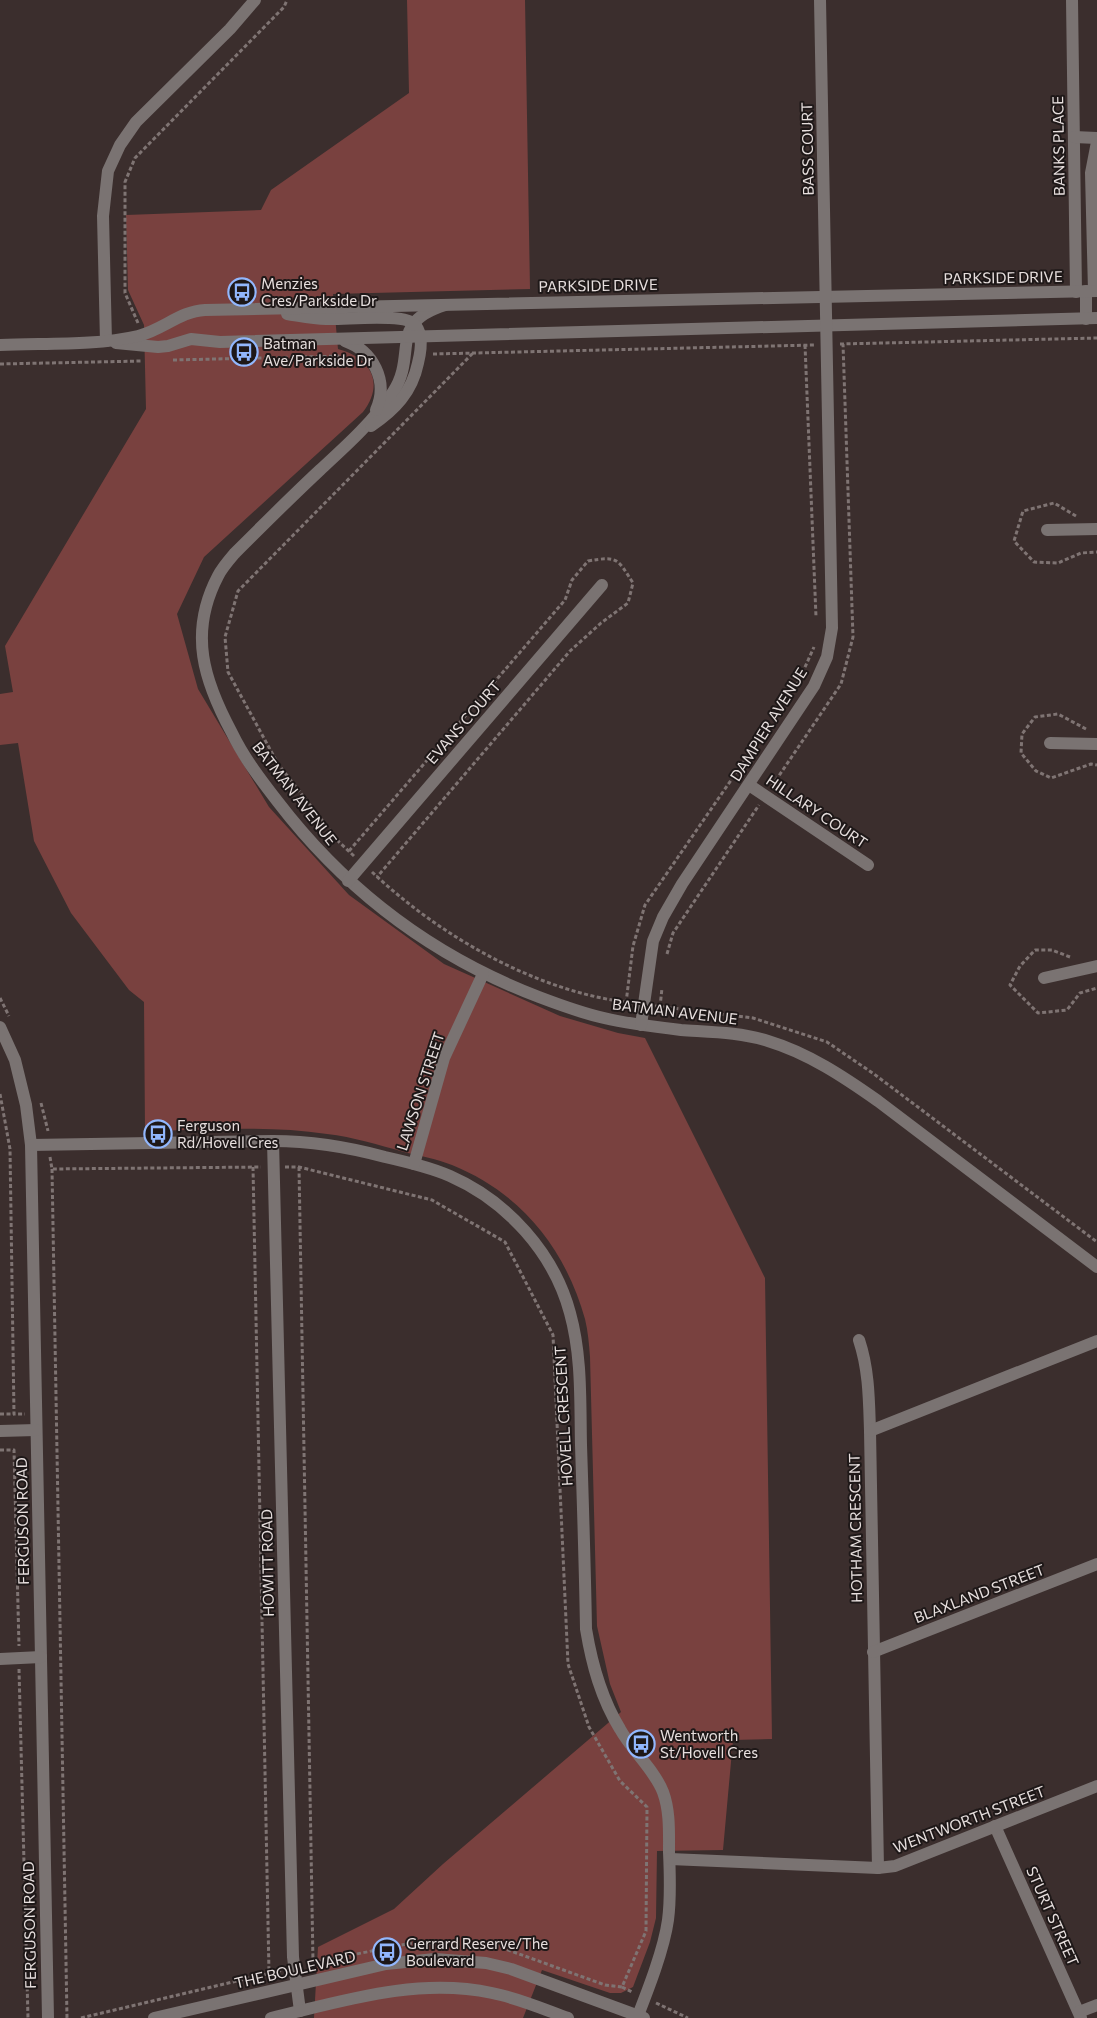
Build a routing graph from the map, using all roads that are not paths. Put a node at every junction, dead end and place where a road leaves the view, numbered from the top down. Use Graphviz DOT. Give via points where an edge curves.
graph roads {
  1 [pos="255,0"];
  2 [pos="820,0"];
  3 [pos="1072,0"];
  4 [pos="1074,137"];
  5 [pos="1097,138"];
  6 [pos="1097,142"];
  7 [pos="1075,185"];
  8 [pos="1091,185"];
  9 [pos="1088,291"];
  10 [pos="826,297"];
  11 [pos="446,305"];
  12 [pos="257,310"];
  13 [pos="1092,318"];
  14 [pos="413,323"];
  15 [pos="827,326"];
  16 [pos="414,338"];
  17 [pos="338,340"];
  18 [pos="106,341"];
  19 [pos="141,341"];
  20 [pos="0,345"];
  21 [pos="371,418"];
  22 [pos="358,434"];
  23 [pos="1047,530"];
  24 [pos="1097,530"];
  25 [pos="602,585"];
  26 [pos="1050,742"];
  27 [pos="1097,744"];
  28 [pos="749,785"];
  29 [pos="868,865"];
  30 [pos="348,881"];
  31 [pos="1097,966"];
  32 [pos="483,974"];
  33 [pos="1044,978"];
  34 [pos="6,1025"];
  35 [pos="641,1025"];
  36 [pos="273,1140"];
  37 [pos="30,1145"];
  38 [pos="414,1164"];
  39 [pos="1097,1267"];
  40 [pos="859,1340"];
  41 [pos="1097,1341"];
  42 [pos="36,1430"];
  43 [pos="0,1431"];
  44 [pos="870,1431"];
  45 [pos="1097,1564"];
  46 [pos="873,1652"];
  47 [pos="41,1657"];
  48 [pos="0,1659"];
  49 [pos="1097,1786"];
  50 [pos="996,1826"];
  51 [pos="670,1859"];
  52 [pos="878,1868"];
  53 [pos="295,1985"];
  54 [pos="1097,2005"];
  55 [pos="300,2011"];
  56 [pos="1080,2015"];
  57 [pos="640,2017"];
  58 [pos="48,2018"];
  59 [pos="154,2018"];
  60 [pos="271,2018"];
  61 [pos="568,2018"];
  1 -- 18 [label="street" via="136,122 108,171 103,216"];
  2 -- 10 [label="street, BASS COURT"];
  3 -- 4 [label="street, BANKS PLACE"];
  4 -- 5 [label="street"];
  4 -- 7 [label="street, BANKS PLACE"];
  6 -- 8 [label="street"];
  7 -- 8 [label="street"];
  7 -- 9 [label="street, BANKS PLACE"];
  8 -- 9 [label="street"];
  9 -- 10 [label="street, PARKSIDE DRIVE"];
  9 -- 13 [label="street"];
  10 -- 11 [label="street, PARKSIDE DRIVE"];
  10 -- 15 [label="street, BASS COURT"];
  11 -- 12 [label="street, PARKSIDE DRIVE"];
  11 -- 14 [label="street" via="422,314"];
  12 -- 14 [label="street" via="323,319 394,318"];
  12 -- 19 [label="street, PARKSIDE DRIVE" via="192,311"];
  13 -- 15 [label="street, PARKSIDE DRIVE"];
  14 -- 16 [label="street" via="418,329"];
  15 -- 16 [label="street, PARKSIDE DRIVE"];
  15 -- 28 [label="street, DAMPIER AVENUE" via="832,628 827,657 814,686"];
  16 -- 17 [label="street, PARKSIDE DRIVE"];
  16 -- 21 [label="street, BATMAN AVENUE" via="398,384"];
  16 -- 22 [label="street, BATMAN AVENUE" via="420,354 405,396 386,415"];
  17 -- 19 [label="street, PARKSIDE DRIVE" via="220,342 191,339 168,346"];
  17 -- 21 [label="street, BATMAN AVENUE" via="358,347 376,367 380,383 379,402"];
  18 -- 19 [label="street, PARKSIDE DRIVE"];
  18 -- 20 [label="street, PARKSIDE DRIVE"];
  21 -- 22 [label="street, BATMAN AVENUE"];
  22 -- 30 [label="street, BATMAN AVENUE" via="235,553 218,575 202,627 202,655 208,682 237,743 295,824"];
  23 -- 24 [label="street"];
  25 -- 30 [label="street, EVANS COURT"];
  26 -- 27 [label="street"];
  28 -- 29 [label="street, HILLARY COURT"];
  28 -- 35 [label="street, DAMPIER AVENUE" via="663,917 654,941"];
  30 -- 32 [label="street, BATMAN AVENUE" via="427,941"];
  31 -- 33 [label="street"];
  32 -- 35 [label="street, BATMAN AVENUE" via="560,1005"];
  32 -- 38 [label="street, LAWSON STREET" via="444,1058"];
  34 -- 37 [label="street, FERGUSON ROAD" via="24,1096"];
  35 -- 39 [label="street, BATMAN AVENUE" via="722,1032 767,1040 807,1056 878,1101"];
  36 -- 37 [label="street, HOVELL CRESCENT"];
  36 -- 38 [label="street, HOVELL CRESCENT" via="347,1148"];
  36 -- 53 [label="street, HOWITT ROAD"];
  37 -- 42 [label="street, FERGUSON ROAD"];
  38 -- 51 [label="street, HOVELL CRESCENT" via="450,1176 501,1207 544,1254 558,1279 570,1312 579,1365 586,1629 592,1662 603,1697 619,1729 663,1791"];
  40 -- 44 [label="street, HOTHAM CRESCENT" via="866,1358"];
  41 -- 44 [label="street"];
  42 -- 43 [label="street"];
  42 -- 47 [label="street, FERGUSON ROAD"];
  44 -- 46 [label="street, HOTHAM CRESCENT"];
  45 -- 46 [label="street, BLAXLAND STREET"];
  46 -- 52 [label="street, HOTHAM CRESCENT"];
  47 -- 48 [label="street"];
  47 -- 58 [label="street, FERGUSON ROAD"];
  49 -- 50 [label="street, WENTWORTH STREET"];
  50 -- 52 [label="street, WENTWORTH STREET" via="895,1866"];
  50 -- 56 [label="street, STURT STREET"];
  51 -- 52 [label="street, WENTWORTH STREET"];
  51 -- 57 [label="street, HOVELL CRESCENT" via="665,1938"];
  53 -- 55 [label="street, HOWITT ROAD"];
  53 -- 57 [label="street, THE BOULEVARD" via="394,1963 459,1960 511,1969"];
  53 -- 59 [label="street, THE BOULEVARD"];
  54 -- 56 [label="street"];
  55 -- 60 [label="street"];
  55 -- 61 [label="street" via="394,1990 424,1987 492,1992"];
}
